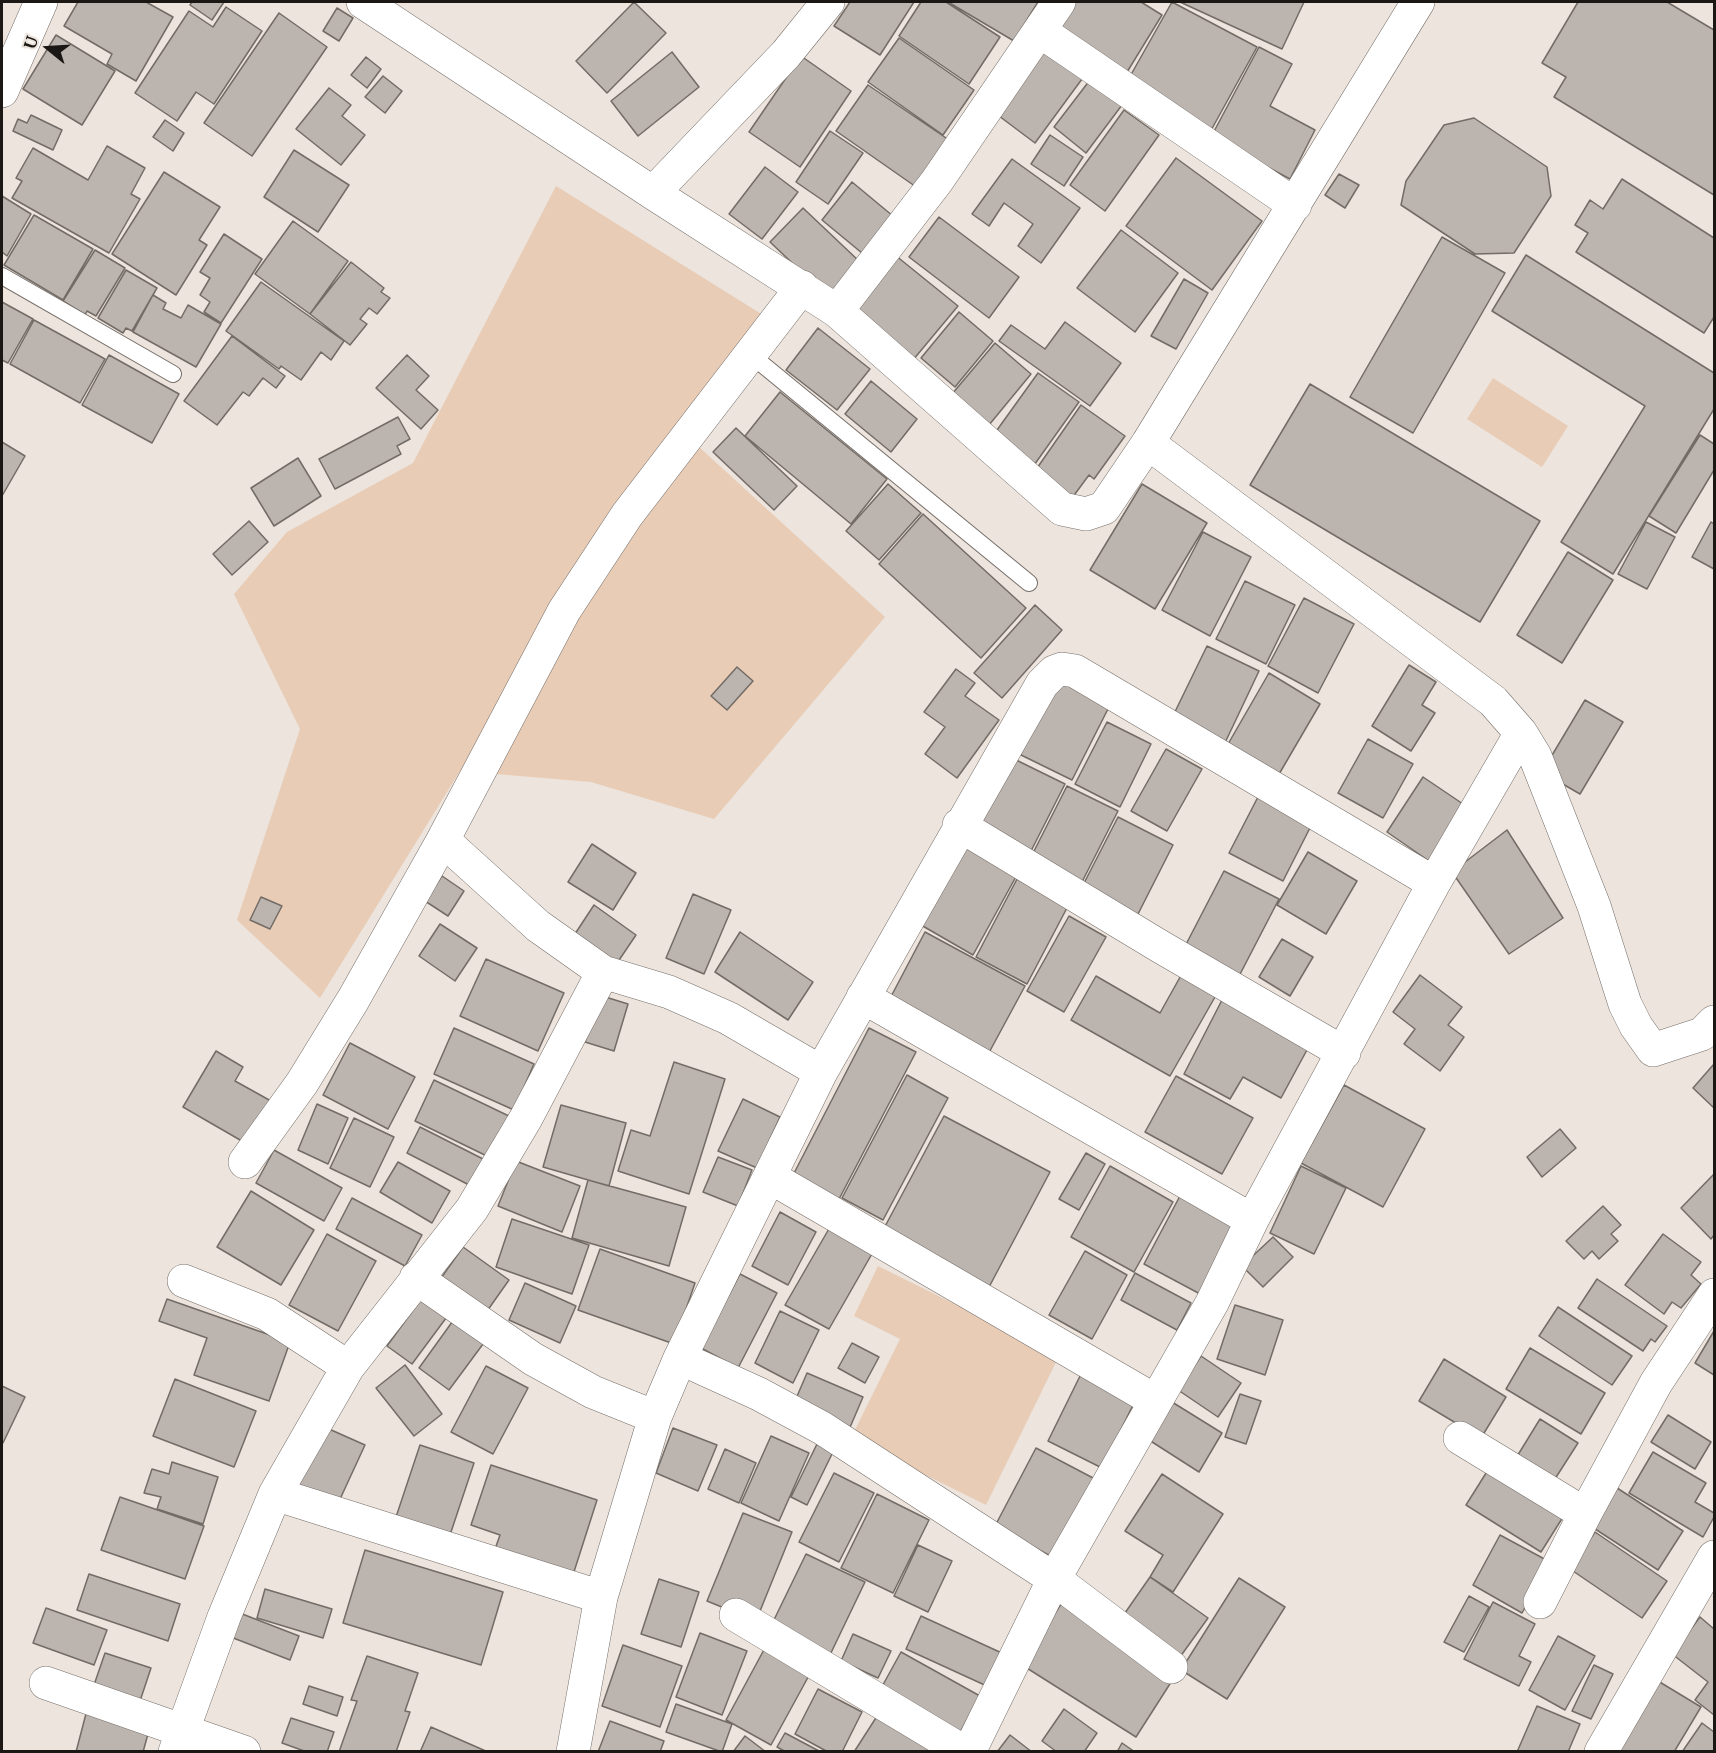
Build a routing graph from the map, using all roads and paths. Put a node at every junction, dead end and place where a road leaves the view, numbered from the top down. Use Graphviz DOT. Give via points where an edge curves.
graph roads {
  1 [pos="41,2"];
  2 [pos="363,2"];
  3 [pos="828,2"];
  4 [pos="1059,2"];
  5 [pos="1418,2"];
  6 [pos="1040,31"];
  7 [pos="2,91"];
  8 [pos="653,193"];
  9 [pos="1295,205"];
  10 [pos="2,276"];
  11 [pos="802,286"];
  12 [pos="837,310"];
  13 [pos="751,355"];
  14 [pos="173,374"];
  15 [pos="1148,443"];
  16 [pos="1029,583"];
  17 [pos="1521,733"];
  18 [pos="960,825"];
  19 [pos="443,840"];
  20 [pos="1434,883"];
  21 [pos="603,972"];
  22 [pos="863,997"];
  23 [pos="1714,1022"];
  24 [pos="1344,1053"];
  25 [pos="822,1072"];
  26 [pos="245,1162"];
  27 [pos="770,1177"];
  28 [pos="1252,1220"];
  29 [pos="416,1278"];
  30 [pos="184,1281"];
  31 [pos="1714,1295"];
  32 [pos="680,1358"];
  33 [pos="348,1367"];
  34 [pos="1154,1400"];
  35 [pos="655,1417"];
  36 [pos="1460,1438"];
  37 [pos="275,1494"];
  38 [pos="1585,1514"];
  39 [pos="1714,1557"];
  40 [pos="1054,1579"];
  41 [pos="601,1597"];
  42 [pos="1705,1600"];
  43 [pos="1540,1602"];
  44 [pos="736,1615"];
  45 [pos="1171,1667"];
  46 [pos="46,1683"];
  47 [pos="179,1741"];
  48 [pos="1605,1750"];
  49 [pos="244,1752"];
  50 [pos="573,1752"];
  51 [pos="964,1752"];
  52 [pos="969,1752"];
  1 -- 7 [label="street"];
  2 -- 8 [label="street"];
  3 -- 8 [label="street" via="786,54"];
  4 -- 6 [label="street"];
  5 -- 9 [label="street"];
  6 -- 9 [label="street"];
  6 -- 12 [label="street" via="937,181"];
  8 -- 11 [label="street"];
  9 -- 15 [label="street"];
  10 -- 14 [label="lane"];
  11 -- 12 [label="street"];
  11 -- 13 [label="street"];
  12 -- 15 [label="street" via="1062,509 1086,514 1104,508"];
  13 -- 16 [label="lane"];
  13 -- 19 [label="street" via="627,515 564,611"];
  15 -- 17 [label="street" via="1465,678 1493,701"];
  17 -- 20 [label="street"];
  17 -- 23 [label="street" via="1535,756 1577,863 1636,1026 1653,1050 1702,1034"];
  18 -- 20 [label="street" via="1047,676 1062,669 1076,671"];
  18 -- 22 [label="street"];
  18 -- 24 [label="street"];
  19 -- 21 [label="street" via="538,926"];
  19 -- 26 [label="street" via="342,1018 302,1083"];
  20 -- 24 [label="street"];
  21 -- 25 [label="street" via="669,993 728,1018"];
  21 -- 29 [label="street" via="526,1118 472,1209"];
  22 -- 25 [label="street"];
  22 -- 28 [label="street"];
  24 -- 28 [label="street"];
  25 -- 27 [label="street"];
  27 -- 32 [label="street"];
  27 -- 34 [label="street"];
  28 -- 34 [label="street" via="1212,1303"];
  29 -- 33 [label="street"];
  29 -- 35 [label="street" via="533,1359 593,1392"];
  30 -- 33 [label="street" via="267,1314"];
  31 -- 38 [label="street" via="1656,1383"];
  32 -- 35 [label="street"];
  32 -- 40 [label="street" via="822,1428"];
  33 -- 37 [label="street"];
  34 -- 40 [label="street"];
  35 -- 41 [label="street"];
  36 -- 38 [label="street"];
  37 -- 41 [label="street"];
  37 -- 47 [label="street"];
  38 -- 43 [label="street"];
  39 -- 42 [label="street"];
  40 -- 45 [label="street"];
  40 -- 52 [label="street"];
  41 -- 50 [label="street"];
  42 -- 48 [label="street"];
  44 -- 51 [label="street"];
  46 -- 47 [label="street"];
  47 -- 49 [label="street"];
}
